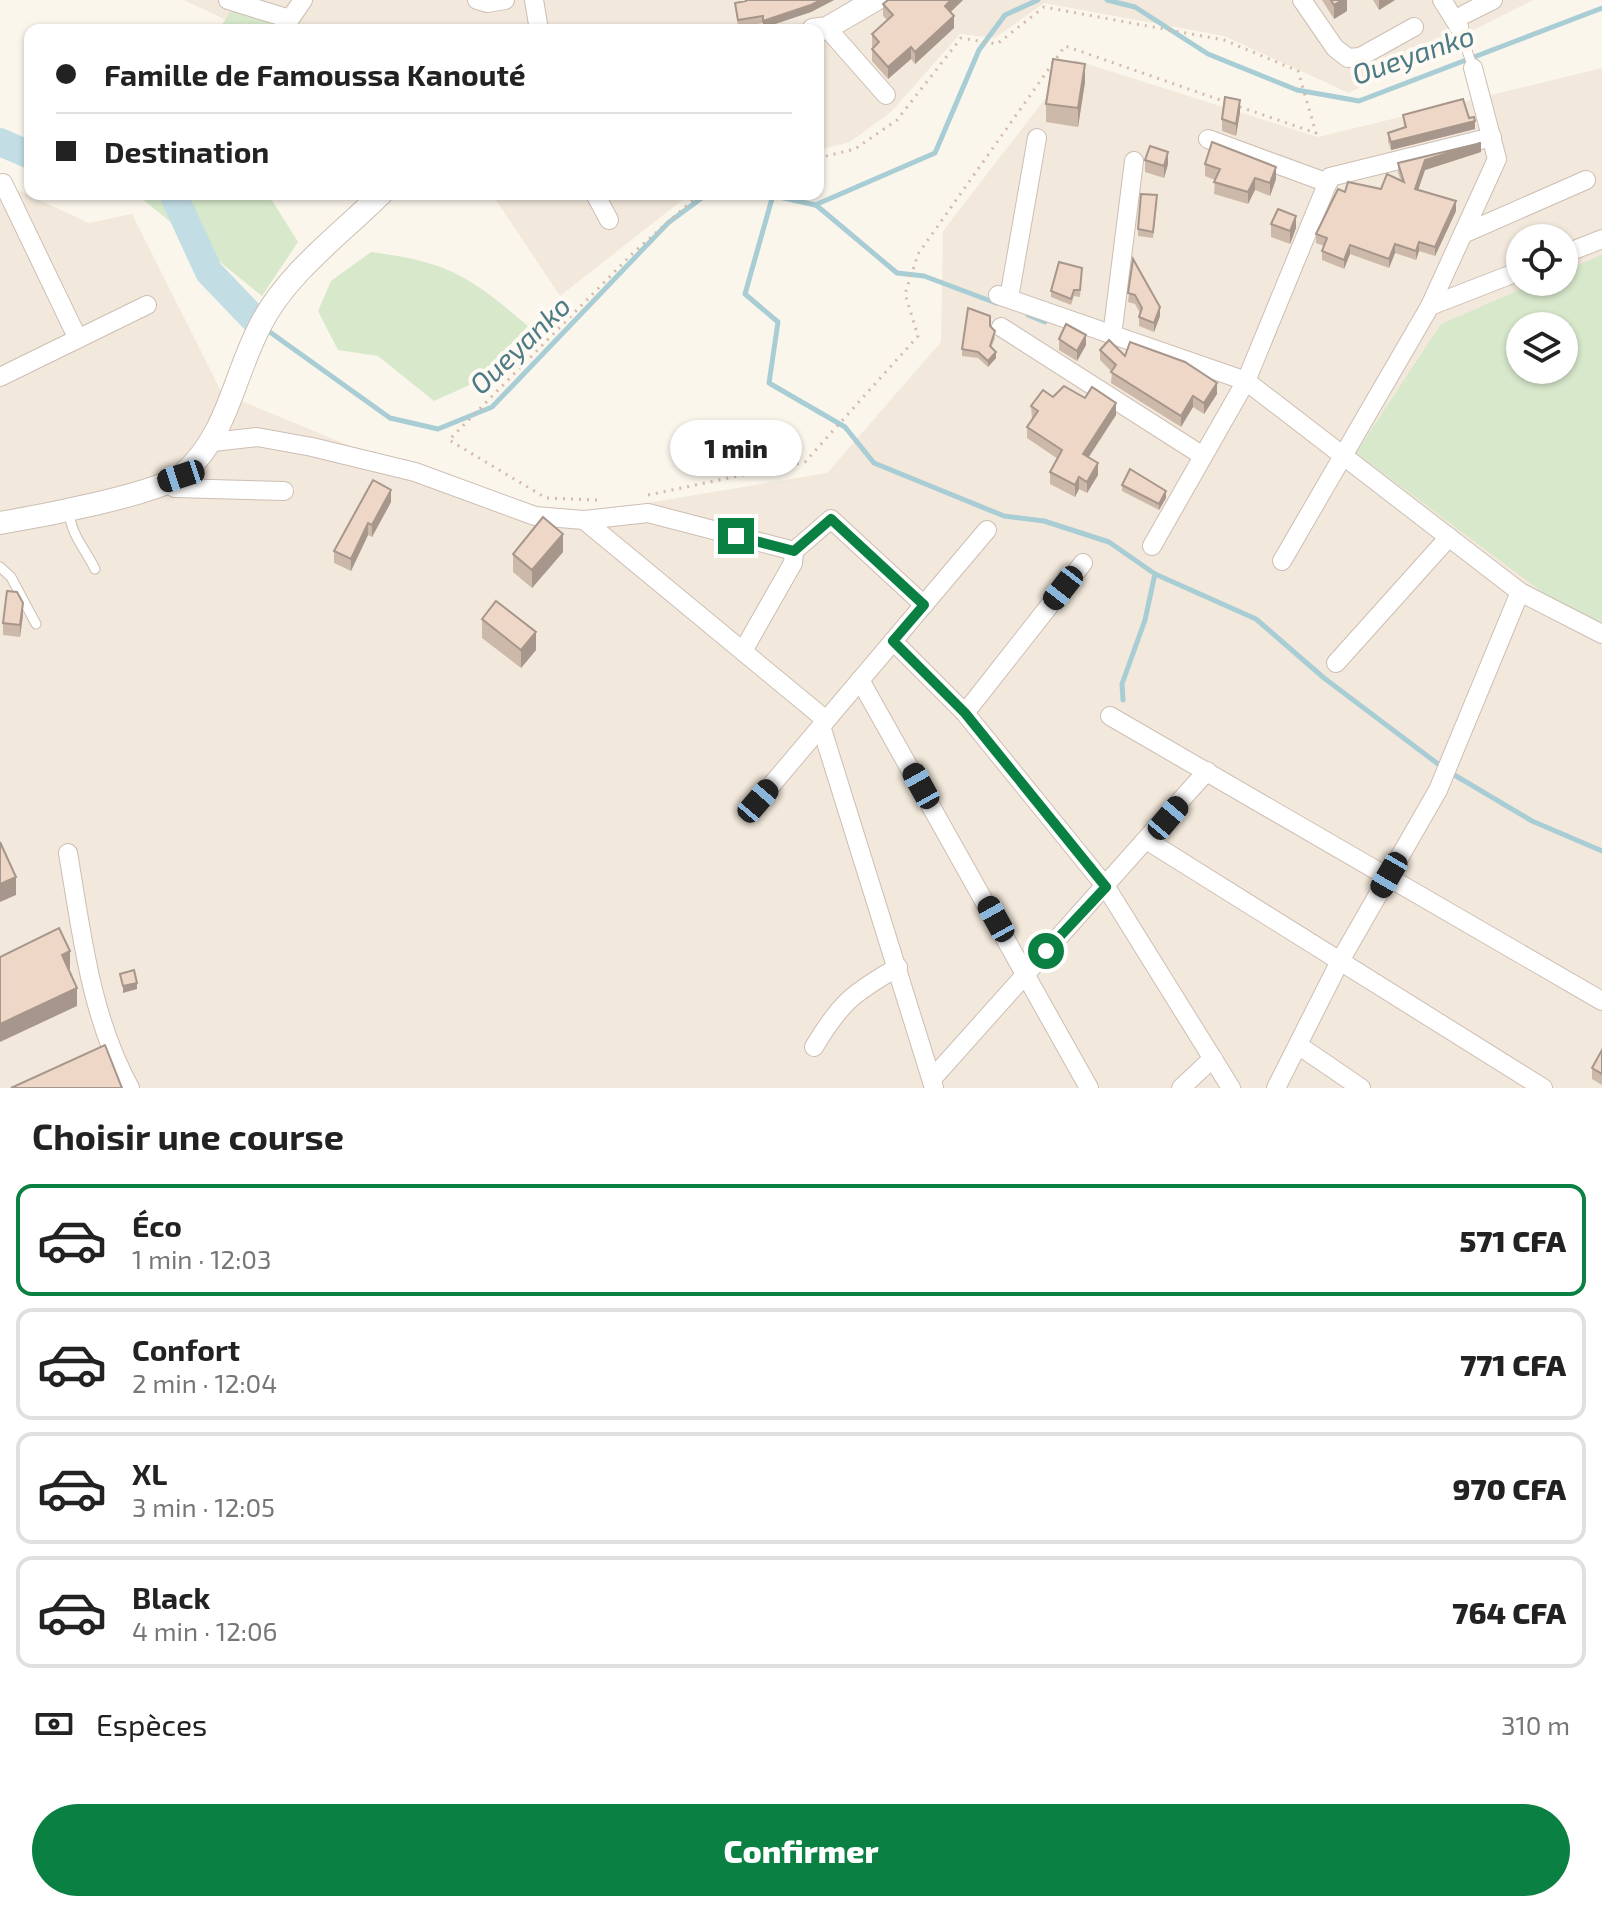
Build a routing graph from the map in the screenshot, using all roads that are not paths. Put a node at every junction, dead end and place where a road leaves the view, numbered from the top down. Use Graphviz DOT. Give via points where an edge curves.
graph roads {
  1 [pos="228,0"];
  2 [pos="303,0"];
  3 [pos="477,0"];
  4 [pos="505,0"];
  5 [pos="534,0"];
  6 [pos="875,0"];
  7 [pos="1302,0"];
  8 [pos="1442,0"];
  9 [pos="1493,0"];
  10 [pos="1462,21"];
  11 [pos="538,24"];
  12 [pos="824,27"];
  13 [pos="1414,27"];
  14 [pos="824,33"];
  15 [pos="1473,68"];
  16 [pos="886,95"];
  17 [pos="1492,137"];
  18 [pos="1037,138"];
  19 [pos="1208,139"];
  20 [pos="1134,161"];
  21 [pos="1586,180"];
  22 [pos="3,183"];
  23 [pos="1328,183"];
  24 [pos="375,200"];
  25 [pos="598,200"];
  26 [pos="609,220"];
  27 [pos="1463,234"];
  28 [pos="1602,239"];
  29 [pos="1578,248"];
  30 [pos="1506,276"];
  31 [pos="147,305"];
  32 [pos="1430,306"];
  33 [pos="1001,327"];
  34 [pos="1112,336"];
  35 [pos="78,339"];
  36 [pos="0,377"];
  37 [pos="1246,381"];
  38 [pos="213,442"];
  39 [pos="1203,456"];
  40 [pos="1343,456"];
  41 [pos="164,482"];
  42 [pos="284,491"];
  43 [pos="69,511"];
  44 [pos="584,520"];
  45 [pos="0,523"];
  46 [pos="987,530"];
  47 [pos="1449,537"];
  48 [pos="1152,546"];
  49 [pos="794,551"];
  50 [pos="1282,561"];
  51 [pos="1083,563"];
  52 [pos="0,567"];
  53 [pos="95,569"];
  54 [pos="1520,592"];
  55 [pos="924,605"];
  56 [pos="36,624"];
  57 [pos="1602,634"];
  58 [pos="893,641"];
  59 [pos="743,651"];
  60 [pos="1336,663"];
  61 [pos="860,680"];
  62 [pos="965,713"];
  63 [pos="1110,716"];
  64 [pos="824,723"];
  65 [pos="1207,771"];
  66 [pos="758,801"];
  67 [pos="1148,841"];
  68 [pos="68,853"];
  69 [pos="1389,875"];
  70 [pos="1106,887"];
  71 [pos="1340,961"];
  72 [pos="898,967"];
  73 [pos="1026,972"];
  74 [pos="1602,1001"];
  75 [pos="1298,1045"];
  76 [pos="814,1047"];
  77 [pos="1213,1058"];
  78 [pos="933,1084"];
  79 [pos="130,1088"];
  80 [pos="1089,1088"];
  81 [pos="1181,1088"];
  82 [pos="1231,1088"];
  83 [pos="1276,1088"];
  84 [pos="1361,1088"];
  85 [pos="1543,1088"];
  1 -- 2 [label="street" via="290,19"];
  3 -- 4 [label="street"];
  5 -- 11 [label="street"];
  6 -- 12 [label="street"];
  7 -- 13 [label="street" via="1348,58 1360,57"];
  8 -- 10 [label="street"];
  9 -- 10 [label="street"];
  10 -- 15 [label="lane"];
  14 -- 16 [label="street"];
  15 -- 17 [label="street"];
  17 -- 23 [label="street" via="1330,177"];
  17 -- 27 [label="street" via="1497,159"];
  18 -- 34 [label="street" via="1004,296"];
  19 -- 23 [label="street"];
  20 -- 34 [label="street"];
  21 -- 27 [label="street"];
  22 -- 35 [label="street"];
  23 -- 37 [label="street"];
  24 -- 38 [label="street" via="279,294 260,324"];
  25 -- 26 [label="street"];
  27 -- 32 [label="street"];
  28 -- 29 [label="street"];
  30 -- 32 [label="street"];
  31 -- 35 [label="street"];
  32 -- 40 [label="street"];
  33 -- 39 [label="street"];
  34 -- 37 [label="street"];
  35 -- 36 [label="street"];
  37 -- 39 [label="street"];
  37 -- 40 [label="street"];
  38 -- 41 [label="street" via="181,476"];
  38 -- 44 [label="street" via="257,437 312,447 415,472 535,516"];
  39 -- 48 [label="street"];
  40 -- 47 [label="street"];
  40 -- 50 [label="street"];
  41 -- 42 [label="street" via="175,488"];
  41 -- 43 [label="street"];
  43 -- 45 [label="street"];
  43 -- 53 [label="lane" via="70,531"];
  44 -- 49 [label="street" via="648,513"];
  44 -- 59 [label="street"];
  46 -- 55 [label="street"];
  47 -- 54 [label="street"];
  47 -- 60 [label="street"];
  49 -- 55 [label="street" via="831,519"];
  49 -- 59 [label="street" via="793,563"];
  51 -- 62 [label="street"];
  52 -- 56 [label="lane"];
  54 -- 57 [label="street"];
  54 -- 69 [label="street" via="1438,790"];
  55 -- 58 [label="street"];
  58 -- 61 [label="street"];
  58 -- 62 [label="street"];
  59 -- 64 [label="street"];
  61 -- 64 [label="street"];
  61 -- 73 [label="street"];
  62 -- 70 [label="street"];
  63 -- 65 [label="street"];
  64 -- 66 [label="street"];
  64 -- 72 [label="street"];
  65 -- 67 [label="street"];
  65 -- 69 [label="street"];
  67 -- 70 [label="street"];
  67 -- 71 [label="street"];
  68 -- 79 [label="street" via="93,1000 111,1054"];
  69 -- 71 [label="street"];
  69 -- 74 [label="street"];
  70 -- 73 [label="street"];
  70 -- 77 [label="street"];
  71 -- 75 [label="street"];
  71 -- 85 [label="street"];
  72 -- 76 [label="street" via="836,1010"];
  72 -- 78 [label="street"];
  73 -- 78 [label="street"];
  73 -- 80 [label="street"];
  75 -- 83 [label="street"];
  75 -- 84 [label="street"];
  77 -- 81 [label="street"];
  77 -- 82 [label="street"];
}
